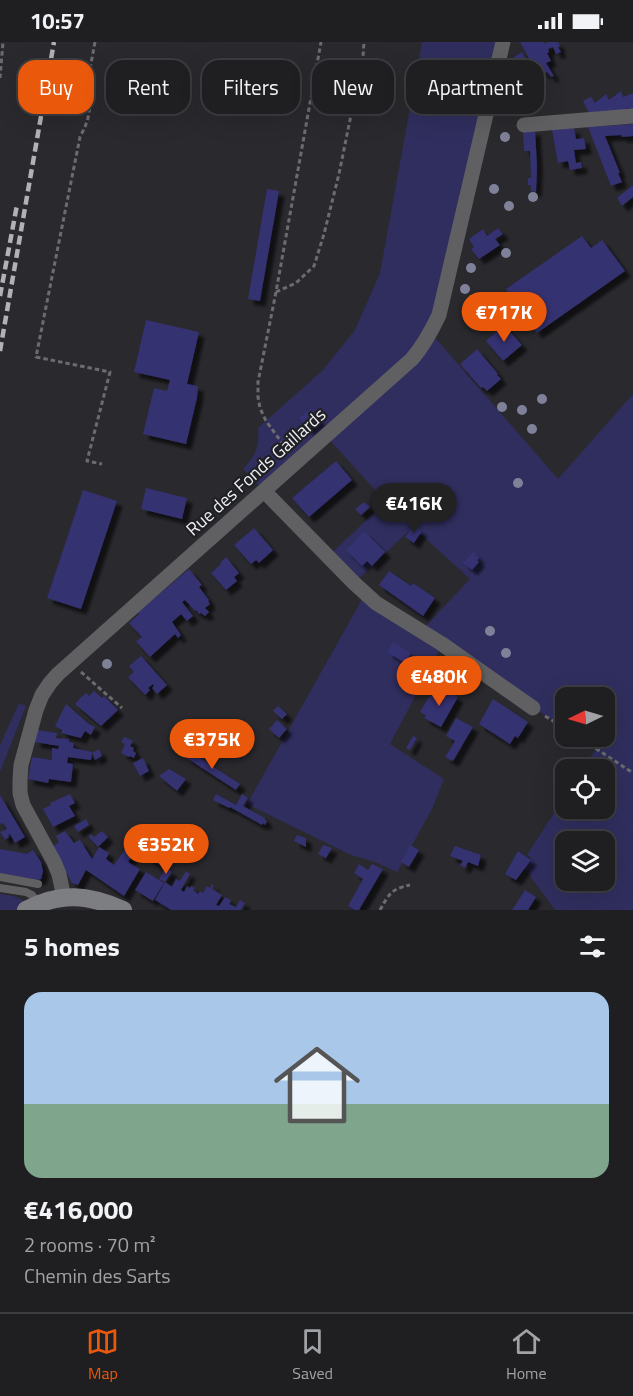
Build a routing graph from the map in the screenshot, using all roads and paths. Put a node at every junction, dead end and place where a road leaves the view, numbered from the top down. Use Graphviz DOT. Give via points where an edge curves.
graph roads {
  1 [pos="3,42"];
  2 [pos="95,42"];
  3 [pos="321,42"];
  4 [pos="363,42"];
  5 [pos="503,42"];
  6 [pos="0,78"];
  7 [pos="633,116"];
  8 [pos="524,125"];
  9 [pos="276,292"];
  10 [pos="296,463"];
  11 [pos="102,464"];
  12 [pos="264,491"];
  13 [pos="72,662"];
  14 [pos="122,708"];
  15 [pos="533,708"];
  16 [pos="555,722"];
  17 [pos="594,747"];
  18 [pos="633,773"];
  19 [pos="0,877"];
  20 [pos="38,884"];
  21 [pos="410,885"];
  22 [pos="0,888"];
  23 [pos="64,898"];
  24 [pos="32,907"];
  25 [pos="123,910"];
  26 [pos="380,910"];
  1 -- 6 [label="path"];
  2 -- 11 [label="path" via="87,85 88,118 80,137 36,357 110,372 87,460"];
  3 -- 9 [label="path"];
  4 -- 9 [label="path" via="339,174 314,266 296,283"];
  5 -- 10 [label="street, Rue des Fonds Gaillards" via="439,315 431,333 412,359"];
  7 -- 8 [label="street"];
  9 -- 10 [label="path" via="258,398 266,421"];
  10 -- 12 [label="street, Rue des Fonds Gaillards"];
  12 -- 13 [label="street, Rue des Fonds Gaillards"];
  12 -- 15 [label="street" via="376,603"];
  13 -- 14 [label="path"];
  13 -- 23 [label="street, Rue des Fonds Gaillards" via="42,695 20,780 23,805 54,862"];
  15 -- 16 [label="path"];
  17 -- 18 [label="path"];
  19 -- 20 [label="lane"];
  21 -- 26 [label="path" via="392,891"];
  22 -- 24 [label="lane" via="32,895"];
  23 -- 24 [label="street"];
  23 -- 25 [label="street" via="100,900"];
}
